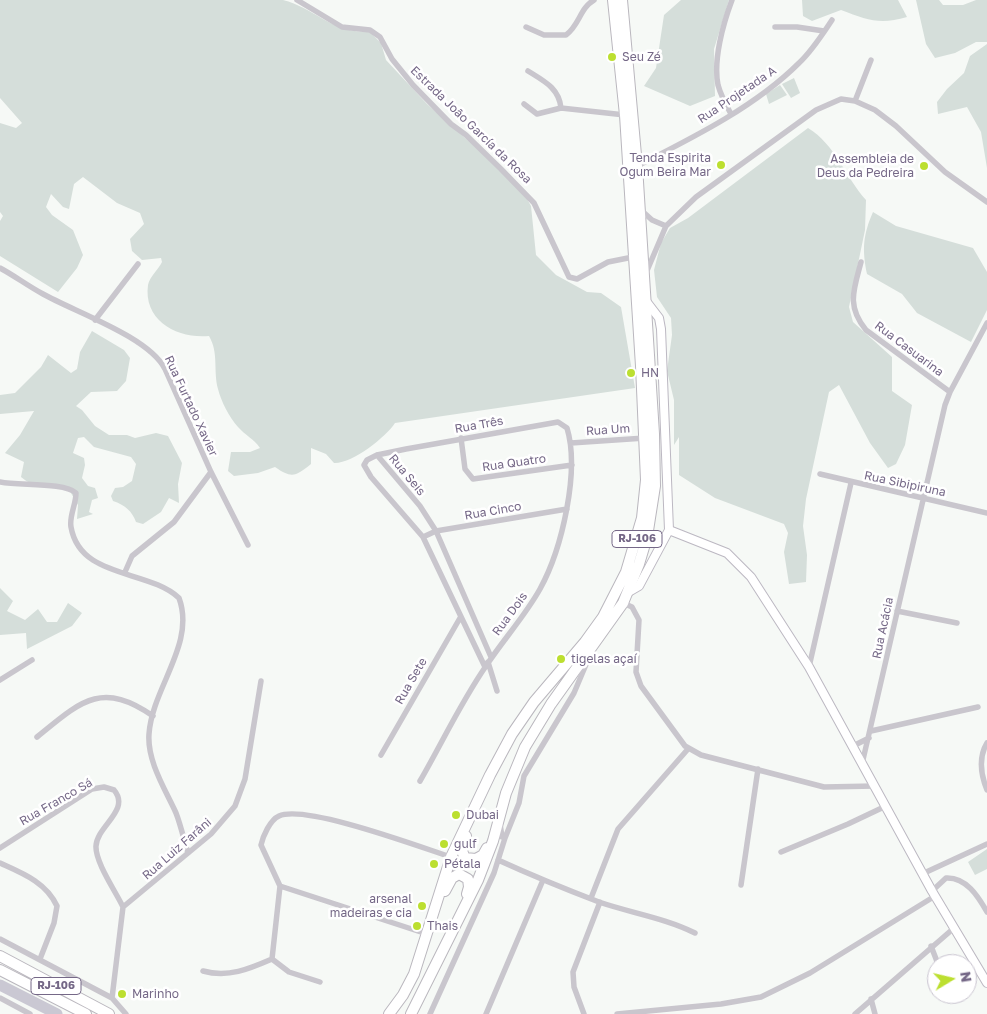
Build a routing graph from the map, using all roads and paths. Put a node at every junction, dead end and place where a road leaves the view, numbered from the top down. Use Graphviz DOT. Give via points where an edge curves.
graph roads {
  1 [pos="297,0"];
  2 [pos="594,0"];
  3 [pos="613,0"];
  4 [pos="622,0"];
  5 [pos="732,0"];
  6 [pos="832,20"];
  7 [pos="526,27"];
  8 [pos="775,27"];
  9 [pos="824,31"];
  10 [pos="871,60"];
  11 [pos="528,71"];
  12 [pos="855,101"];
  13 [pos="524,104"];
  14 [pos="561,108"];
  15 [pos="732,114"];
  16 [pos="625,115"];
  17 [pos="637,166"];
  18 [pos="987,202"];
  19 [pos="639,207"];
  20 [pos="666,226"];
  21 [pos="633,257"];
  22 [pos="861,262"];
  23 [pos="138,264"];
  24 [pos="0,268"];
  25 [pos="644,279"];
  26 [pos="646,301"];
  27 [pos="96,320"];
  28 [pos="987,323"];
  29 [pos="950,392"];
  30 [pos="460,438"];
  31 [pos="645,438"];
  32 [pos="571,443"];
  33 [pos="377,455"];
  34 [pos="572,464"];
  35 [pos="211,472"];
  36 [pos="820,474"];
  37 [pos="0,482"];
  38 [pos="850,483"];
  39 [pos="924,497"];
  40 [pos="567,509"];
  41 [pos="987,513"];
  42 [pos="669,530"];
  43 [pos="436,531"];
  44 [pos="423,538"];
  45 [pos="248,545"];
  46 [pos="125,572"];
  47 [pos="627,593"];
  48 [pos="622,603"];
  49 [pos="897,611"];
  50 [pos="460,618"];
  51 [pos="958,623"];
  52 [pos="592,648"];
  53 [pos="32,660"];
  54 [pos="488,662"];
  55 [pos="809,667"];
  56 [pos="0,680"];
  57 [pos="261,681"];
  58 [pos="497,691"];
  59 [pos="978,707"];
  60 [pos="529,708"];
  61 [pos="153,716"];
  62 [pos="871,731"];
  63 [pos="37,737"];
  64 [pos="869,738"];
  65 [pos="987,743"];
  66 [pos="853,746"];
  67 [pos="526,747"];
  68 [pos="688,749"];
  69 [pos="380,755"];
  70 [pos="862,764"];
  71 [pos="758,769"];
  72 [pos="420,781"];
  73 [pos="875,786"];
  74 [pos="987,790"];
  75 [pos="886,806"];
  76 [pos="500,838"];
  77 [pos="987,844"];
  78 [pos="0,848"];
  79 [pos="781,852"];
  80 [pos="188,853"];
  81 [pos="451,857"];
  82 [pos="498,860"];
  83 [pos="0,863"];
  84 [pos="922,874"];
  85 [pos="543,880"];
  86 [pos="741,885"];
  87 [pos="280,886"];
  88 [pos="933,894"];
  89 [pos="591,898"];
  90 [pos="600,902"];
  91 [pos="123,907"];
  92 [pos="987,912"];
  93 [pos="954,928"];
  94 [pos="695,933"];
  95 [pos="427,934"];
  96 [pos="0,939"];
  97 [pos="931,946"];
  98 [pos="934,954"];
  99 [pos="0,956"];
  100 [pos="40,959"];
  101 [pos="272,959"];
  102 [pos="0,970"];
  103 [pos="203,971"];
  104 [pos="320,982"];
  105 [pos="987,983"];
  106 [pos="408,987"];
  107 [pos="423,993"];
  108 [pos="0,998"];
  109 [pos="112,998"];
  110 [pos="872,999"];
  111 [pos="30,1014"];
  112 [pos="86,1014"];
  113 [pos="109,1014"];
  114 [pos="126,1014"];
  115 [pos="389,1014"];
  116 [pos="411,1014"];
  117 [pos="430,1014"];
  118 [pos="486,1014"];
  119 [pos="584,1014"];
  120 [pos="617,1014"];
  121 [pos="855,1014"];
  122 [pos="875,1014"];
  1 -- 21 [label="street, Estrada João García da Rosa" via="342,27 370,30 380,37 392,59 413,85 534,203 569,277 577,279 608,262"];
  2 -- 7 [label="street" via="584,8 575,27 566,35 544,35"];
  3 -- 16 [label="highway, RJ-106"];
  4 -- 17 [label="highway, RJ-106"];
  5 -- 15 [label="street" via="721,41 717,75 722,98"];
  6 -- 9 [label="street, Rua Projetada A"];
  8 -- 9 [label="street"];
  9 -- 15 [label="street, Rua Projetada A" via="799,64"];
  10 -- 12 [label="street"];
  11 -- 14 [label="street" via="554,89"];
  12 -- 18 [label="street" via="896,126 945,172"];
  12 -- 20 [label="street" via="841,100 816,110 696,197"];
  13 -- 14 [label="street" via="537,114"];
  14 -- 16 [label="street"];
  15 -- 17 [label="street, Rua Projetada A"];
  16 -- 21 [label="highway, RJ-106"];
  17 -- 19 [label="highway, RJ-106"];
  19 -- 20 [label="street" via="646,216"];
  19 -- 25 [label="highway, RJ-106"];
  20 -- 25 [label="street"];
  21 -- 31 [label="highway, RJ-106"];
  22 -- 29 [label="street, Rua Casuarina" via="853,304 860,323"];
  23 -- 27 [label="street"];
  24 -- 27 [label="street, Rua Furtado Xavier"];
  25 -- 26 [label="highway, RJ-106"];
  26 -- 42 [label="main road" via="659,318 661,329"];
  26 -- 47 [label="highway, RJ-106" via="655,486 647,537"];
  27 -- 35 [label="street, Rua Furtado Xavier" via="149,349 162,362"];
  28 -- 29 [label="street, Rua Casuarina"];
  29 -- 39 [label="street, Rua Casuarina"];
  30 -- 32 [label="street, Rua Três" via="558,422 567,428"];
  30 -- 33 [label="street, Rua Três"];
  30 -- 34 [label="street, Rua Quatro" via="465,469 473,478"];
  31 -- 32 [label="street, Rua Um"];
  31 -- 60 [label="highway, RJ-106" via="646,494 639,532 626,572 595,629"];
  32 -- 34 [label="street, Rua Dois"];
  33 -- 43 [label="street, Rua Seis" via="420,506"];
  33 -- 44 [label="street, Rua Seis" via="367,460 365,470"];
  34 -- 40 [label="street, Rua Dois"];
  35 -- 45 [label="street, Rua Furtado Xavier"];
  35 -- 46 [label="street" via="174,522 132,556"];
  36 -- 38 [label="street, Rua Sibipiruna"];
  37 -- 46 [label="street" via="72,489 76,493 76,505 71,525 81,548 96,563"];
  38 -- 39 [label="street, Rua Sibipiruna"];
  38 -- 55 [label="street"];
  39 -- 41 [label="street, Rua Sibipiruna"];
  39 -- 49 [label="street, Rua Acácia"];
  40 -- 43 [label="street, Rua Cinco"];
  40 -- 54 [label="street, Rua Dois" via="540,588"];
  42 -- 47 [label="main road" via="639,586"];
  42 -- 55 [label="main road" via="715,547 736,560"];
  43 -- 44 [label="street, Rua Cinco"];
  43 -- 54 [label="street, Rua Seis"];
  44 -- 50 [label="street, Rua Seis"];
  46 -- 61 [label="street" via="174,594 182,607 181,637"];
  47 -- 48 [label="highway, RJ-106"];
  48 -- 52 [label="highway, RJ-106"];
  48 -- 68 [label="street" via="632,607 639,620 636,672 641,686"];
  49 -- 51 [label="street"];
  49 -- 62 [label="street, Rua Acácia"];
  50 -- 54 [label="street, Rua Seis"];
  50 -- 69 [label="street, Rua Sete"];
  52 -- 67 [label="highway, RJ-106" via="551,704"];
  52 -- 76 [label="street" via="574,693 524,776 519,803"];
  53 -- 56 [label="street"];
  54 -- 58 [label="street, Rua Seis"];
  54 -- 72 [label="street, Rua Dois"];
  55 -- 66 [label="main road"];
  57 -- 80 [label="street, Rua Luiz Farâni" via="241,794 225,820"];
  59 -- 62 [label="street"];
  60 -- 67 [label="highway" via="523,726 467,833 462,851 465,858 472,860 483,854 515,760"];
  60 -- 81 [label="highway, RJ-106" via="490,775"];
  61 -- 63 [label="street" via="129,701 101,697 77,708"];
  61 -- 80 [label="street" via="149,734 152,757"];
  62 -- 64 [label="street, Rua Acácia"];
  64 -- 66 [label="street"];
  64 -- 70 [label="street, Rua Acácia"];
  65 -- 74 [label="street" via="981,764"];
  66 -- 70 [label="main road"];
  67 -- 76 [label="highway, RJ-106" via="506,793"];
  68 -- 71 [label="street"];
  68 -- 89 [label="street" via="618,828"];
  70 -- 73 [label="main road"];
  71 -- 73 [label="street" via="824,787"];
  71 -- 86 [label="street"];
  73 -- 75 [label="main road"];
  75 -- 79 [label="street"];
  75 -- 84 [label="main road"];
  76 -- 82 [label="street"];
  76 -- 107 [label="highway, RJ-106"];
  77 -- 84 [label="street"];
  78 -- 91 [label="street, Rua Franco Sá" via="92,789 104,787 114,790 118,809 100,834 96,846 103,869"];
  80 -- 91 [label="street, Rua Luiz Farâni"];
  81 -- 87 [label="street" via="350,824 307,815 280,815 271,824 261,845"];
  81 -- 95 [label="highway, RJ-106"];
  82 -- 85 [label="street"];
  82 -- 117 [label="street"];
  83 -- 100 [label="street" via="35,880 46,889 57,906"];
  84 -- 88 [label="main road"];
  85 -- 89 [label="street"];
  85 -- 118 [label="street"];
  87 -- 95 [label="street"];
  87 -- 101 [label="street"];
  88 -- 92 [label="street" via="944,879 957,879 978,896"];
  88 -- 93 [label="main road"];
  88 -- 120 [label="street" via="810,973 761,997"];
  89 -- 90 [label="street"];
  90 -- 94 [label="street"];
  90 -- 119 [label="street" via="574,972 574,987"];
  91 -- 109 [label="street"];
  93 -- 97 [label="street"];
  93 -- 105 [label="main road"];
  95 -- 106 [label="highway, RJ-106"];
  96 -- 100 [label="street"];
  97 -- 98 [label="street"];
  97 -- 110 [label="street"];
  99 -- 113 [label="highway, RJ-106"];
  100 -- 109 [label="street"];
  101 -- 103 [label="street" via="228,974"];
  101 -- 104 [label="street" via="289,972"];
  102 -- 112 [label="highway, RJ-106"];
  106 -- 107 [label="highway" via="416,979 425,958 447,883 455,875 464,875 469,883 468,893 424,982"];
  106 -- 115 [label="highway, RJ-106"];
  107 -- 116 [label="highway, RJ-106"];
  108 -- 111 [label="street"];
  109 -- 114 [label="street"];
  110 -- 121 [label="street"];
  110 -- 122 [label="street"];
}
